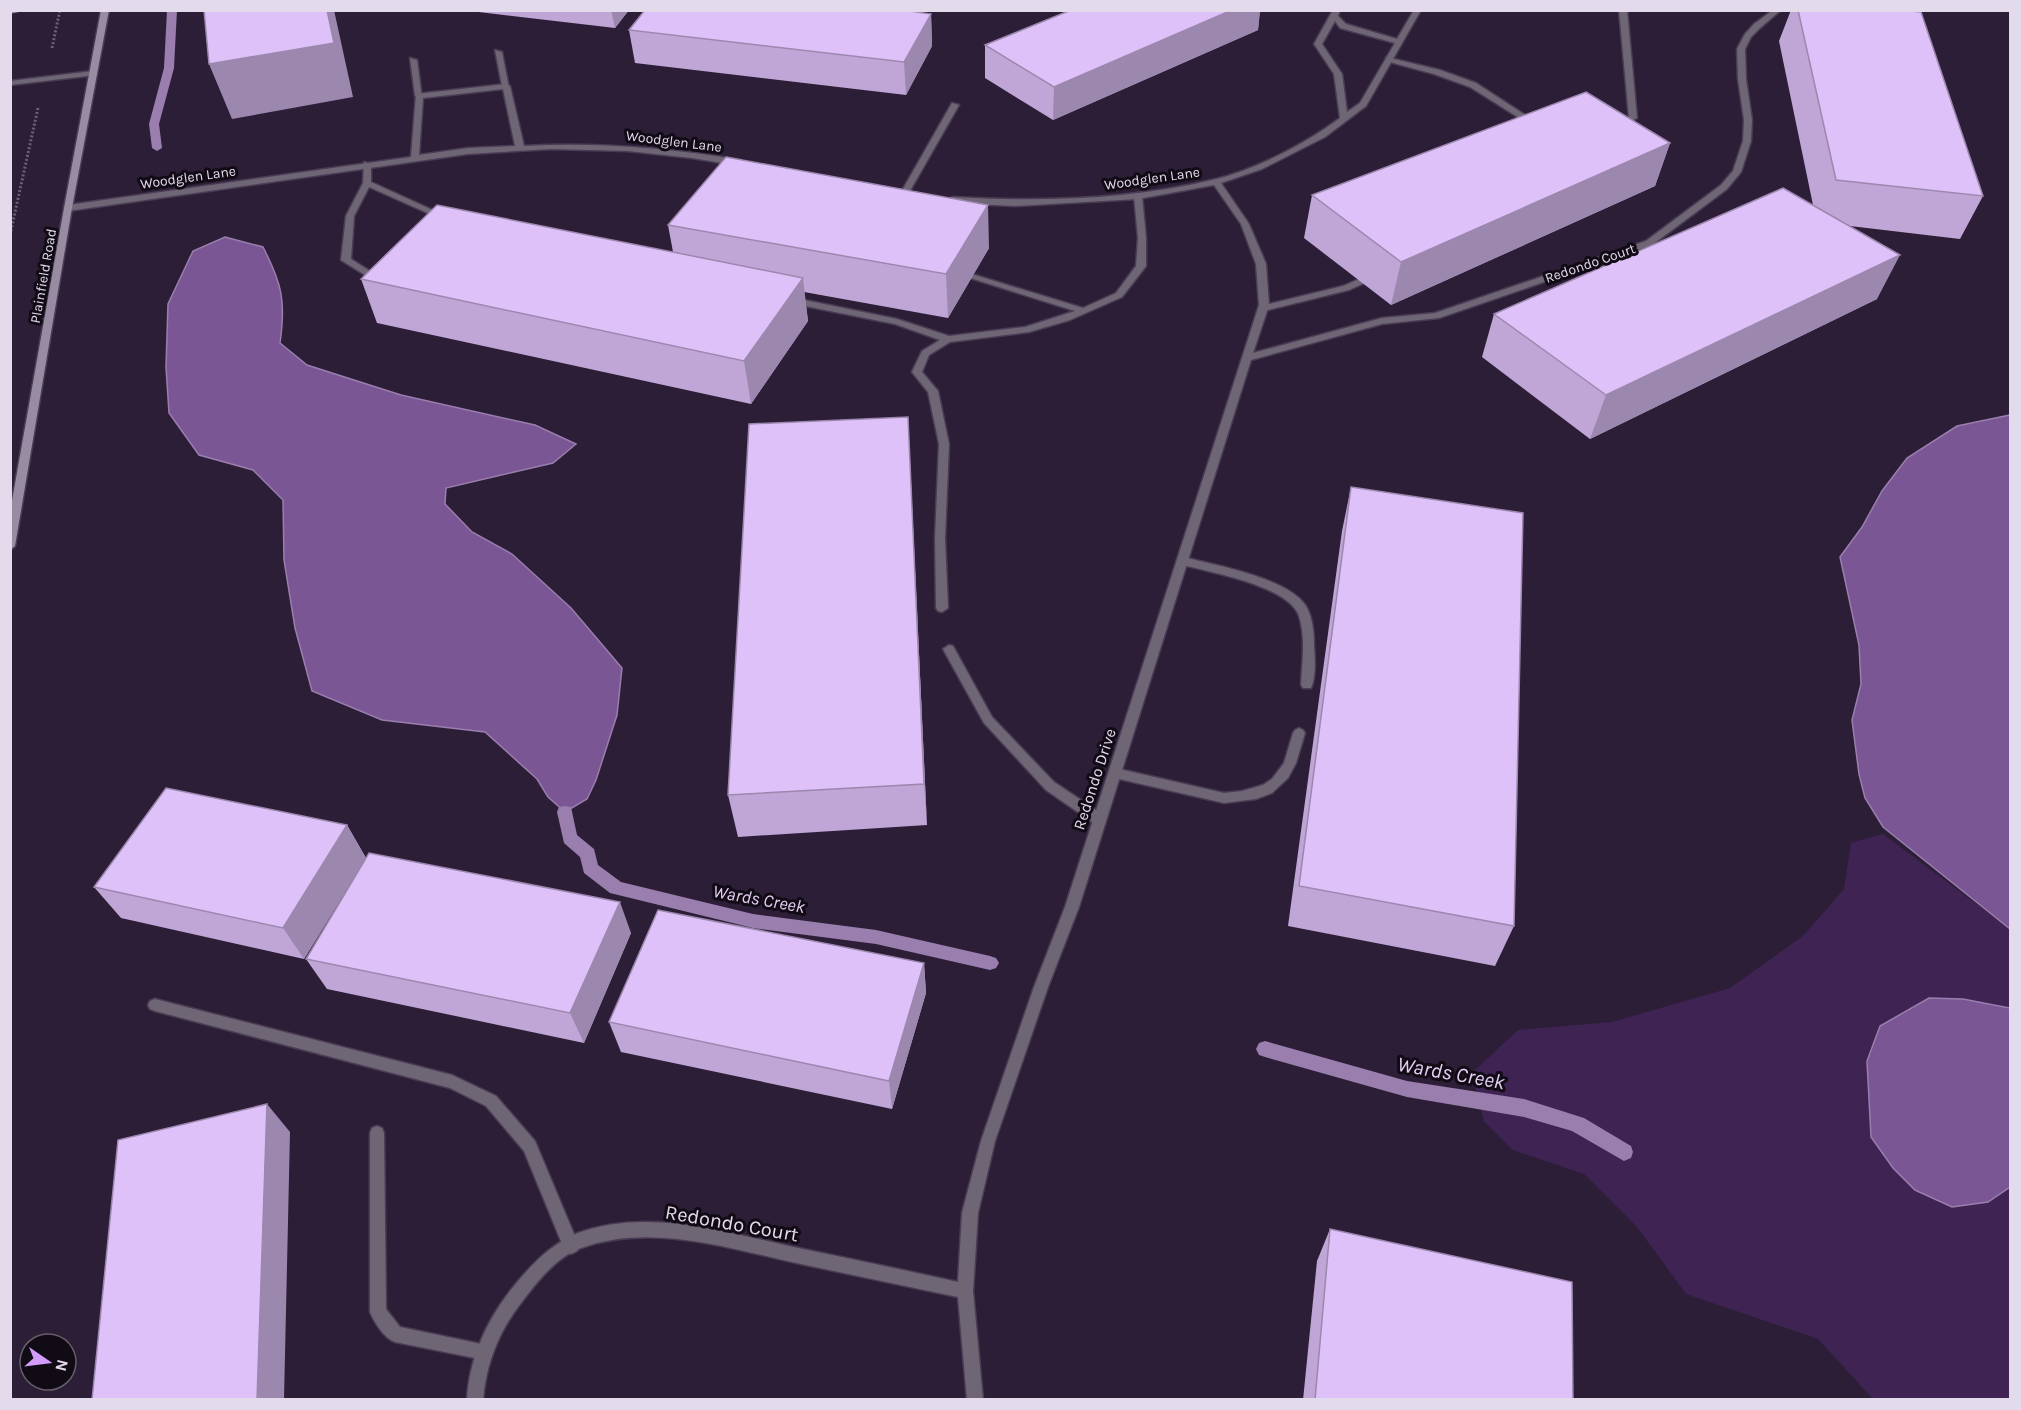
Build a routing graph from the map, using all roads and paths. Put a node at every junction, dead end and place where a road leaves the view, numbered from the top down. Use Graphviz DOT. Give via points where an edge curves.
graph roads {
  1 [pos="60,10"];
  2 [pos="105,10"];
  3 [pos="1418,10"];
  4 [pos="1623,10"];
  5 [pos="1778,10"];
  6 [pos="1335,13"];
  7 [pos="1398,42"];
  8 [pos="498,52"];
  9 [pos="1389,59"];
  10 [pos="413,60"];
  11 [pos="93,73"];
  12 [pos="45,78"];
  13 [pos="10,83"];
  14 [pos="506,86"];
  15 [pos="419,96"];
  16 [pos="955,105"];
  17 [pos="1633,118"];
  18 [pos="1344,120"];
  19 [pos="1540,127"];
  20 [pos="520,148"];
  21 [pos="415,158"];
  22 [pos="367,164"];
  23 [pos="746,164"];
  24 [pos="1216,182"];
  25 [pos="367,183"];
  26 [pos="892,194"];
  27 [pos="903,196"];
  28 [pos="1138,196"];
  29 [pos="914,197"];
  30 [pos="937,199"];
  31 [pos="992,202"];
  32 [pos="68,208"];
  33 [pos="986,212"];
  34 [pos="454,221"];
  35 [pos="10,235"];
  36 [pos="1384,271"];
  37 [pos="373,277"];
  38 [pos="972,277"];
  39 [pos="778,297"];
  40 [pos="1264,308"];
  41 [pos="1084,311"];
  42 [pos="948,339"];
  43 [pos="1248,358"];
  44 [pos="10,546"];
  45 [pos="1183,561"];
  46 [pos="942,608"];
  47 [pos="949,649"];
  48 [pos="1307,685"];
  49 [pos="1299,733"];
  50 [pos="1115,773"];
  51 [pos="1100,820"];
  52 [pos="155,1005"];
  53 [pos="377,1133"];
  54 [pos="571,1246"];
  55 [pos="965,1291"];
  56 [pos="485,1352"];
  57 [pos="475,1400"];
  58 [pos="975,1400"];
  1 -- 12 [label="path"];
  2 -- 11 [label="main road, Plainfield Road"];
  3 -- 7 [label="street, Woodglen Lane"];
  4 -- 17 [label="street"];
  5 -- 43 [label="street, Redondo Court" via="1757,26 1741,49 1748,120 1747,141 1737,172 1724,187 1649,243 1436,315 1382,321"];
  6 -- 7 [label="street" via="1343,26"];
  6 -- 18 [label="street" via="1318,45 1338,74"];
  7 -- 9 [label="street, Woodglen Lane"];
  8 -- 14 [label="street"];
  9 -- 18 [label="street, Woodglen Lane" via="1363,104"];
  9 -- 19 [label="street" via="1473,85"];
  10 -- 15 [label="street"];
  11 -- 12 [label="street"];
  11 -- 32 [label="main road, Plainfield Road"];
  12 -- 13 [label="street"];
  12 -- 35 [label="path"];
  14 -- 15 [label="street"];
  14 -- 20 [label="street"];
  15 -- 21 [label="street"];
  16 -- 27 [label="street"];
  18 -- 24 [label="street, Woodglen Lane" via="1259,167"];
  20 -- 21 [label="street, Woodglen Lane"];
  20 -- 23 [label="street, Woodglen Lane" via="627,148"];
  21 -- 22 [label="street, Woodglen Lane"];
  22 -- 25 [label="street"];
  22 -- 32 [label="street, Woodglen Lane"];
  24 -- 28 [label="street, Woodglen Lane"];
  24 -- 40 [label="street, Redondo Drive" via="1245,224 1261,264"];
  25 -- 34 [label="street"];
  25 -- 37 [label="street" via="350,216 346,260"];
  26 -- 27 [label="street"];
  27 -- 29 [label="street"];
  28 -- 31 [label="street, Woodglen Lane"];
  28 -- 41 [label="street" via="1143,238 1141,266 1119,295"];
  30 -- 31 [label="street, Woodglen Lane"];
  31 -- 33 [label="street"];
  32 -- 44 [label="main road, Plainfield Road"];
  36 -- 40 [label="street" via="1346,288"];
  38 -- 41 [label="street"];
  39 -- 42 [label="street" via="897,322"];
  40 -- 43 [label="street, Redondo Drive"];
  41 -- 42 [label="street" via="1026,330"];
  42 -- 46 [label="street" via="925,353 916,372 933,391 944,444"];
  43 -- 45 [label="street, Redondo Drive"];
  45 -- 48 [label="street" via="1260,583 1293,599 1301,608 1305,623 1309,649"];
  45 -- 50 [label="street, Redondo Drive"];
  47 -- 51 [label="street" via="988,720 1050,786"];
  49 -- 50 [label="street" via="1281,780 1270,789 1242,797 1224,798"];
  50 -- 51 [label="street, Redondo Drive"];
  51 -- 55 [label="street, Redondo Drive" via="988,1141 970,1214"];
  52 -- 54 [label="street" via="452,1082 491,1101 530,1146"];
  53 -- 56 [label="street" via="378,1312 395,1334"];
  54 -- 55 [label="street, Redondo Court" via="612,1232 649,1229 697,1235"];
  54 -- 56 [label="street, Redondo Court" via="550,1259 522,1287 501,1315"];
  55 -- 58 [label="street, Redondo Drive"];
  56 -- 57 [label="street, Redondo Court"];
}
